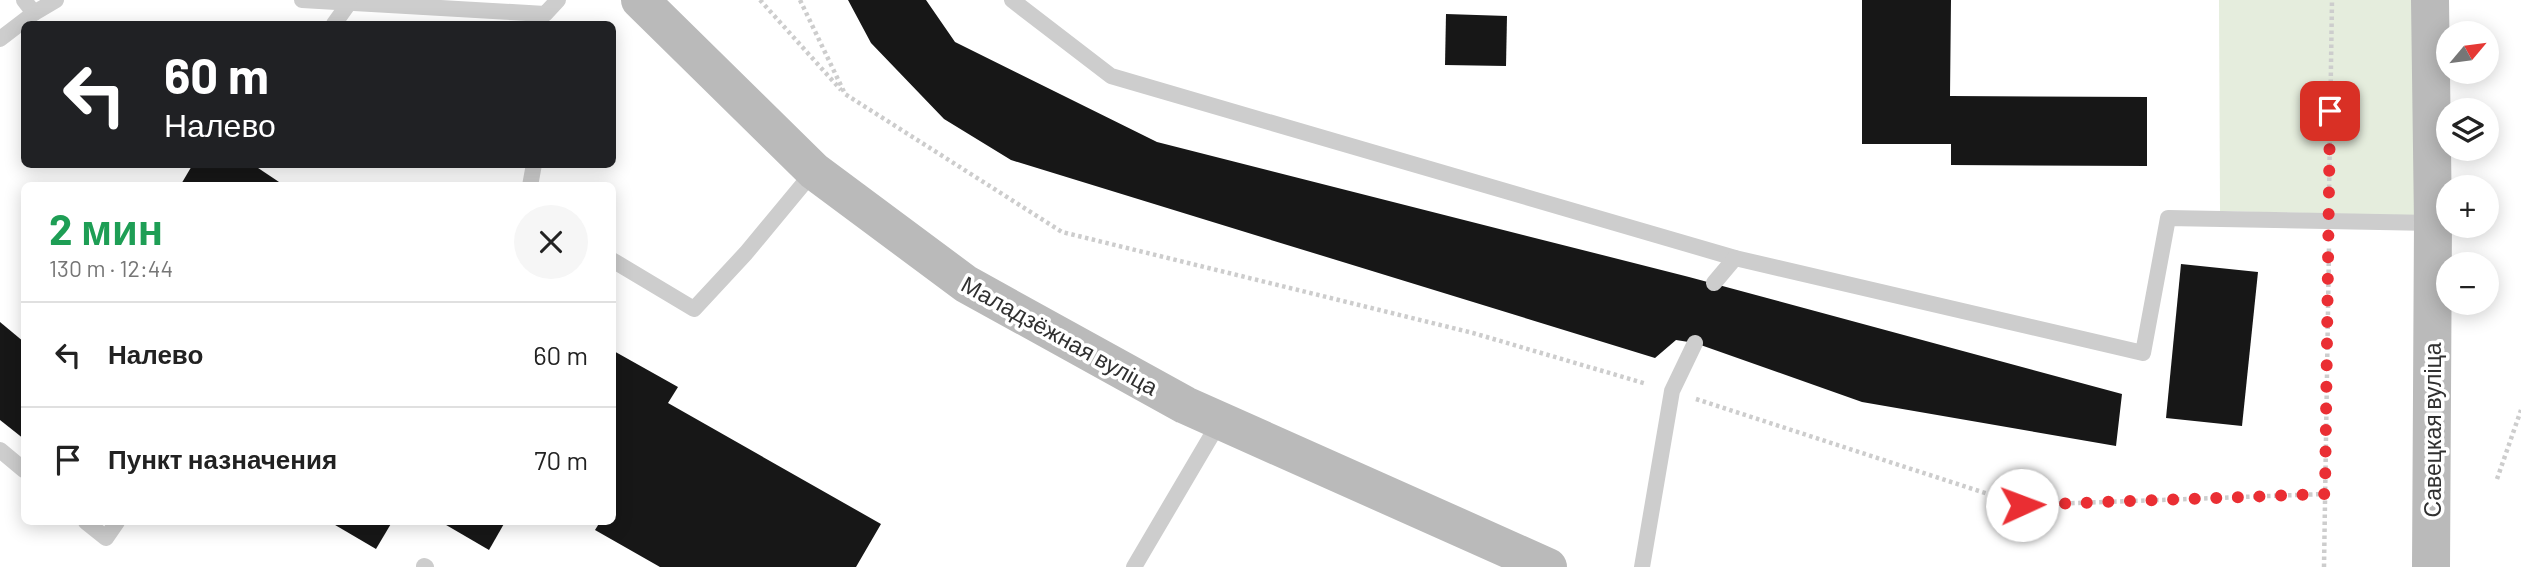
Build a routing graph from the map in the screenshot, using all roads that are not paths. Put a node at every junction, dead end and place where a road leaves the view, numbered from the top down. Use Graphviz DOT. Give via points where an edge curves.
graph roads {
  1 [pos="56,0"];
  2 [pos="302,0"];
  3 [pos="533,0"];
  4 [pos="558,0"];
  5 [pos="640,0"];
  6 [pos="1012,0"];
  7 [pos="2430,0"];
  8 [pos="349,3"];
  9 [pos="29,7"];
  10 [pos="545,19"];
  11 [pos="336,21"];
  12 [pos="0,39"];
  13 [pos="814,171"];
  14 [pos="2434,223"];
  15 [pos="1735,258"];
  16 [pos="616,262"];
  17 [pos="1714,283"];
  18 [pos="1695,343"];
  19 [pos="1220,421"];
  20 [pos="0,450"];
  21 [pos="21,468"];
  22 [pos="90,525"];
  23 [pos="115,525"];
  24 [pos="1134,567"];
  25 [pos="1548,567"];
  26 [pos="1642,567"];
  27 [pos="2431,567"];
  1 -- 9 [label="lane"];
  2 -- 8 [label="lane"];
  3 -- 10 [label="lane"];
  4 -- 10 [label="lane"];
  5 -- 13 [label="street, Маладзёжная вуліца"];
  6 -- 15 [label="lane" via="1111,76"];
  7 -- 14 [label="street, Савецкая вуліца"];
  8 -- 10 [label="lane"];
  8 -- 11 [label="lane"];
  9 -- 12 [label="lane"];
  13 -- 16 [label="lane" via="694,309"];
  13 -- 19 [label="street, Маладзёжная вуліца" via="966,284"];
  14 -- 15 [label="lane" via="2168,218 2143,354"];
  14 -- 27 [label="street, Савецкая вуліца"];
  15 -- 17 [label="lane"];
  18 -- 26 [label="lane" via="1672,391"];
  19 -- 24 [label="lane"];
  19 -- 25 [label="street, Маладзёжная вуліца"];
  20 -- 21 [label="lane"];
  22 -- 23 [label="lane" via="106,538"];
}
